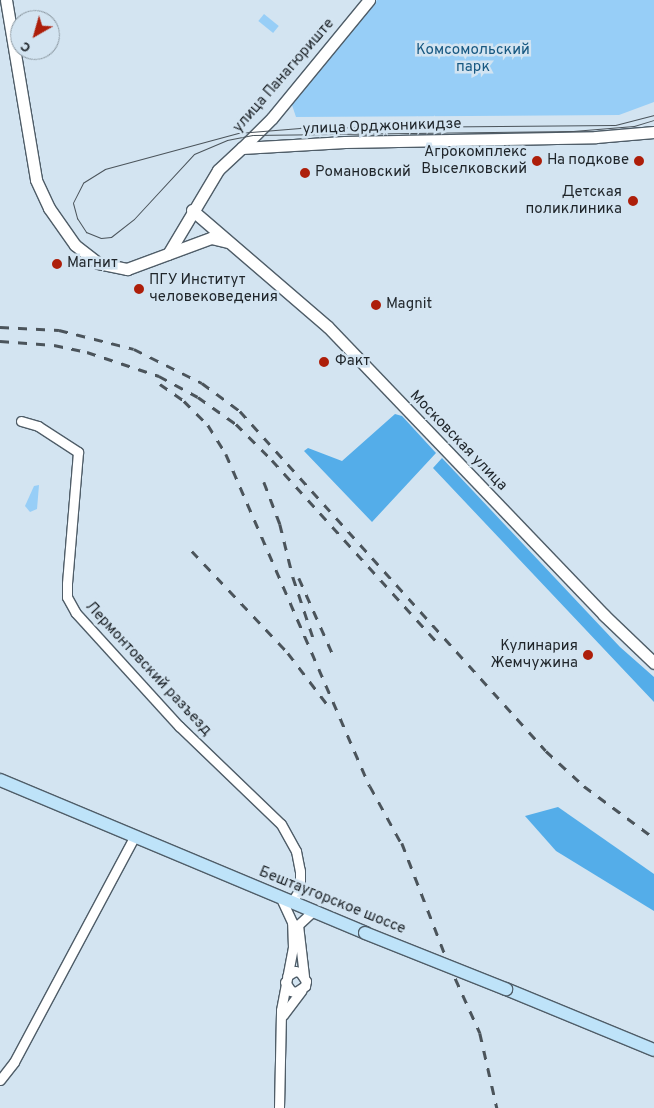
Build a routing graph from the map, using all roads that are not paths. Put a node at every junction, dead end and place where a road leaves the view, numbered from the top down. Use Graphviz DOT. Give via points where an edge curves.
graph roads {
  1 [pos="6,0"];
  2 [pos="369,0"];
  3 [pos="654,132"];
  4 [pos="242,148"];
  5 [pos="192,210"];
  6 [pos="235,245"];
  7 [pos="168,254"];
  8 [pos="21,421"];
  9 [pos="654,663"];
  10 [pos="0,780"];
  11 [pos="134,837"];
  12 [pos="287,900"];
  13 [pos="312,911"];
  14 [pos="304,976"];
  15 [pos="285,980"];
  16 [pos="302,990"];
  17 [pos="281,1022"];
  18 [pos="654,1050"];
  19 [pos="0,1080"];
  20 [pos="280,1108"];
  1 -- 7 [label="street, Московская улица" via="36,180 59,225 82,252 108,267 139,267"];
  2 -- 4 [label="street, улица Панагюриште" via="272,118"];
  3 -- 4 [label="street, улица Орджоникидзе" via="596,137 345,142"];
  4 -- 5 [label="street" via="218,170"];
  5 -- 6 [label="street, Московская улица"];
  5 -- 7 [label="street"];
  6 -- 7 [label="street, Московская улица" via="211,238"];
  6 -- 9 [label="street, Московская улица" via="328,327"];
  8 -- 12 [label="street, Лермонтовский разъезд" via="38,426 78,452 67,584 72,605 179,726 281,824 296,851 300,871 300,889"];
  10 -- 11 [label="main road, Бештаугорское шоссе"];
  11 -- 12 [label="main road, Бештаугорское шоссе"];
  11 -- 19 [label="street" via="14,1062"];
  12 -- 13 [label="main road, Бештаугорское шоссе"];
  12 -- 15 [label="street" via="292,922 291,964"];
  13 -- 14 [label="street" via="298,925"];
  13 -- 18 [label="main road, Бештаугорское шоссе, bridge"];
  14 -- 15 [label="street" via="295,971"];
  14 -- 16 [label="street"];
  15 -- 16 [label="street" via="291,991"];
  15 -- 17 [label="street"];
  16 -- 17 [label="street" via="284,1011"];
  17 -- 20 [label="street"];
}
